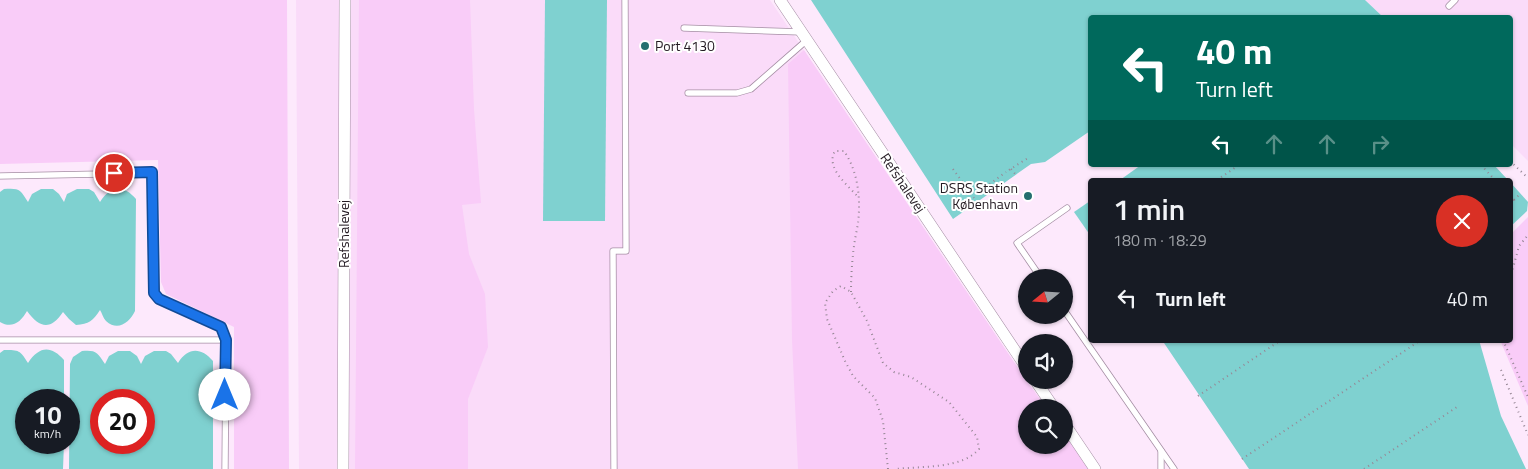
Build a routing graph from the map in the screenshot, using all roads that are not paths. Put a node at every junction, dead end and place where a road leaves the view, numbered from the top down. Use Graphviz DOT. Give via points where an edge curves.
graph roads {
  1 [pos="346,0"];
  2 [pos="625,0"];
  3 [pos="780,0"];
  4 [pos="1455,0"];
  5 [pos="1449,6"];
  6 [pos="684,28"];
  7 [pos="805,36"];
  8 [pos="688,93"];
  9 [pos="0,176"];
  10 [pos="1067,208"];
  11 [pos="1035,269"];
  12 [pos="1073,323"];
  13 [pos="0,340"];
  14 [pos="226,340"];
  15 [pos="1018,355"];
  16 [pos="1073,436"];
  17 [pos="1160,450"];
  18 [pos="224,469"];
  19 [pos="343,469"];
  20 [pos="614,469"];
  21 [pos="1095,469"];
  22 [pos="1161,469"];
  23 [pos="1174,469"];
  1 -- 19 [label="street, Refshalevej"];
  2 -- 20 [label="lane" via="626,251 613,251"];
  3 -- 7 [label="street, Refshalevej"];
  4 -- 5 [label="lane"];
  6 -- 7 [label="lane"];
  7 -- 8 [label="lane" via="751,89 737,93"];
  7 -- 15 [label="street, Refshalevej"];
  9 -- 14 [label="lane" via="152,172 154,293 159,299 221,327"];
  10 -- 11 [label="lane" via="1017,242"];
  12 -- 17 [label="lane"];
  13 -- 14 [label="lane"];
  14 -- 18 [label="lane"];
  16 -- 21 [label="street"];
  17 -- 22 [label="lane"];
  17 -- 23 [label="lane"];
}
